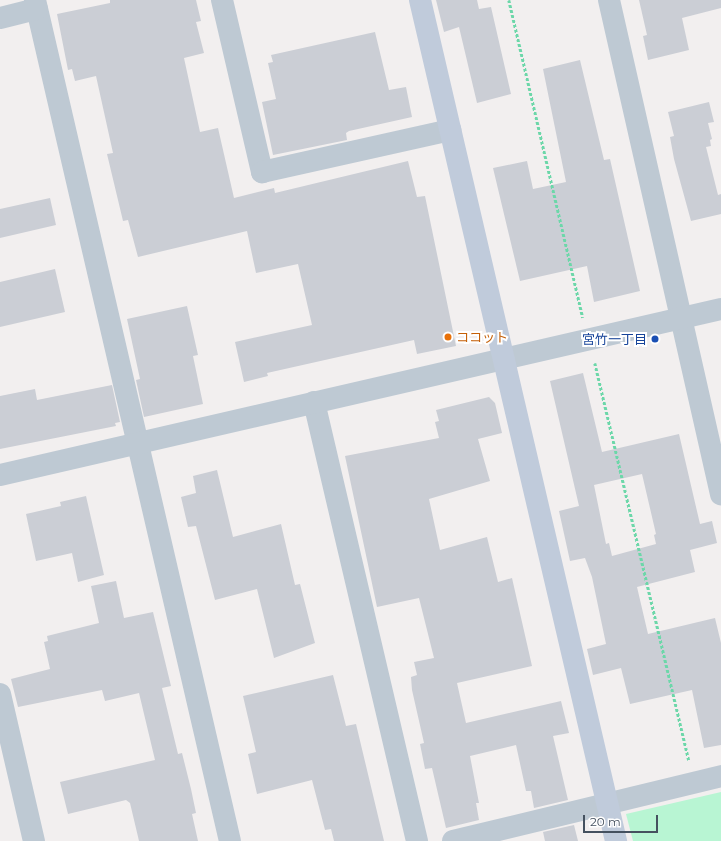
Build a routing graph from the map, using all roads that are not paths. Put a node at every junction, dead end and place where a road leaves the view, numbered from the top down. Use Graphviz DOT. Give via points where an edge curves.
graph roads {
  1 [pos="222,0"];
  2 [pos="420,0"];
  3 [pos="609,0"];
  4 [pos="36,4"];
  5 [pos="0,18"];
  6 [pos="450,130"];
  7 [pos="721,309"];
  8 [pos="680,318"];
  9 [pos="503,358"];
  10 [pos="314,402"];
  11 [pos="138,443"];
  12 [pos="0,475"];
  13 [pos="721,494"];
  14 [pos="0,694"];
  15 [pos="721,776"];
  16 [pos="608,805"];
  17 [pos="34,841"];
  18 [pos="230,841"];
  19 [pos="416,841"];
  20 [pos="453,841"];
  21 [pos="616,841"];
  1 -- 6 [label="street" via="262,172"];
  2 -- 6 [label="street"];
  3 -- 8 [label="street"];
  4 -- 5 [label="street"];
  4 -- 11 [label="street"];
  6 -- 9 [label="street"];
  7 -- 8 [label="street"];
  8 -- 9 [label="street"];
  8 -- 13 [label="street"];
  9 -- 10 [label="street"];
  9 -- 16 [label="street"];
  10 -- 11 [label="street"];
  10 -- 19 [label="street"];
  11 -- 12 [label="street"];
  11 -- 18 [label="street"];
  14 -- 17 [label="street"];
  15 -- 16 [label="street"];
  16 -- 20 [label="street"];
  16 -- 21 [label="street"];
}
